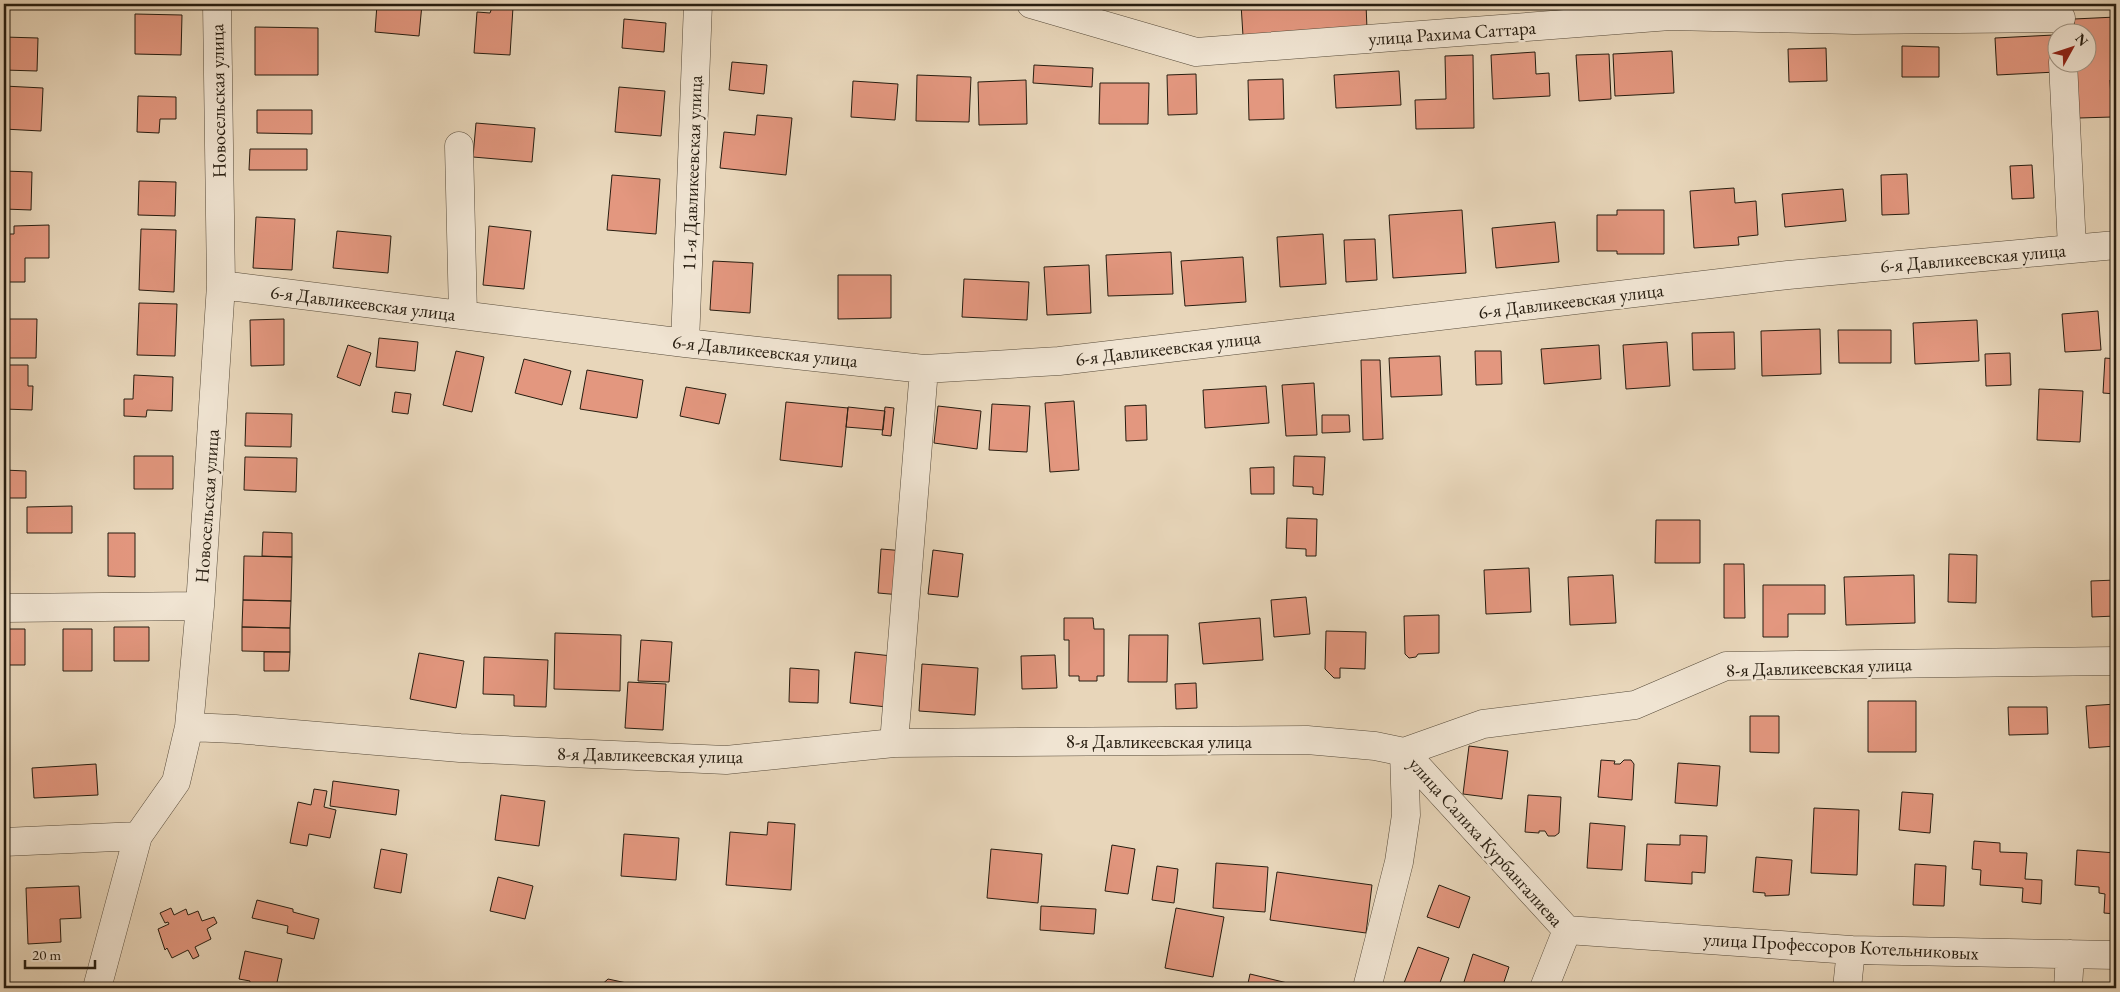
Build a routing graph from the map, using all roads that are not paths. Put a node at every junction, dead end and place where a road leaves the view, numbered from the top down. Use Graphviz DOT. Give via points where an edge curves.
graph roads {
  1 [pos="217,4"];
  2 [pos="698,4"];
  3 [pos="1030,4"];
  4 [pos="2061,18"];
  5 [pos="2063,72"];
  6 [pos="459,146"];
  7 [pos="2116,245"];
  8 [pos="2072,248"];
  9 [pos="221,285"];
  10 [pos="463,315"];
  11 [pos="686,343"];
  12 [pos="924,369"];
  13 [pos="200,606"];
  14 [pos="4,608"];
  15 [pos="2116,661"];
  16 [pos="189,727"];
  17 [pos="894,743"];
  18 [pos="1404,752"];
  19 [pos="138,836"];
  20 [pos="4,842"];
  21 [pos="1567,930"];
  22 [pos="1850,950"];
  23 [pos="2070,954"];
  24 [pos="2116,955"];
  25 [pos="97,988"];
  26 [pos="1367,988"];
  27 [pos="1544,988"];
  28 [pos="1847,988"];
  29 [pos="2068,988"];
  1 -- 9 [label="street, Новосельская улица"];
  2 -- 11 [label="street, 11-я Давликеевская улица"];
  3 -- 4 [label="street, улица Рахима Саттара" via="1196,52 1670,16 1854,20"];
  5 -- 8 [label="street"];
  6 -- 10 [label="street"];
  7 -- 8 [label="street, 6-я Давликеевская улица"];
  8 -- 12 [label="street, 6-я Давликеевская улица" via="1788,275 1059,361"];
  9 -- 10 [label="street, 6-я Давликеевская улица"];
  9 -- 13 [label="street, Новосельская улица"];
  10 -- 11 [label="street, 6-я Давликеевская улица"];
  11 -- 12 [label="street, 6-я Давликеевская улица"];
  12 -- 17 [label="street"];
  13 -- 14 [label="street"];
  13 -- 16 [label="street, Новосельская улица"];
  15 -- 18 [label="street, 8-я Давликеевская улица" via="1726,666 1636,706 1483,724"];
  16 -- 17 [label="street, 8-я Давликеевская улица" via="460,748 726,760"];
  16 -- 19 [label="street, Новосельская улица" via="176,782"];
  17 -- 18 [label="street, 8-я Давликеевская улица" via="1307,740"];
  18 -- 21 [label="street, улица Салиха Курбангалиева"];
  18 -- 26 [label="street" via="1406,815 1399,862"];
  19 -- 20 [label="street"];
  19 -- 25 [label="street, Новосельская улица"];
  21 -- 22 [label="street, улица Профессоров Котельниковых"];
  21 -- 27 [label="street, улица Салиха Курбангалиева"];
  22 -- 23 [label="street, улица Профессоров Котельниковых"];
  22 -- 28 [label="street"];
  23 -- 24 [label="street, улица Профессоров Котельниковых"];
  23 -- 29 [label="street"];
}
